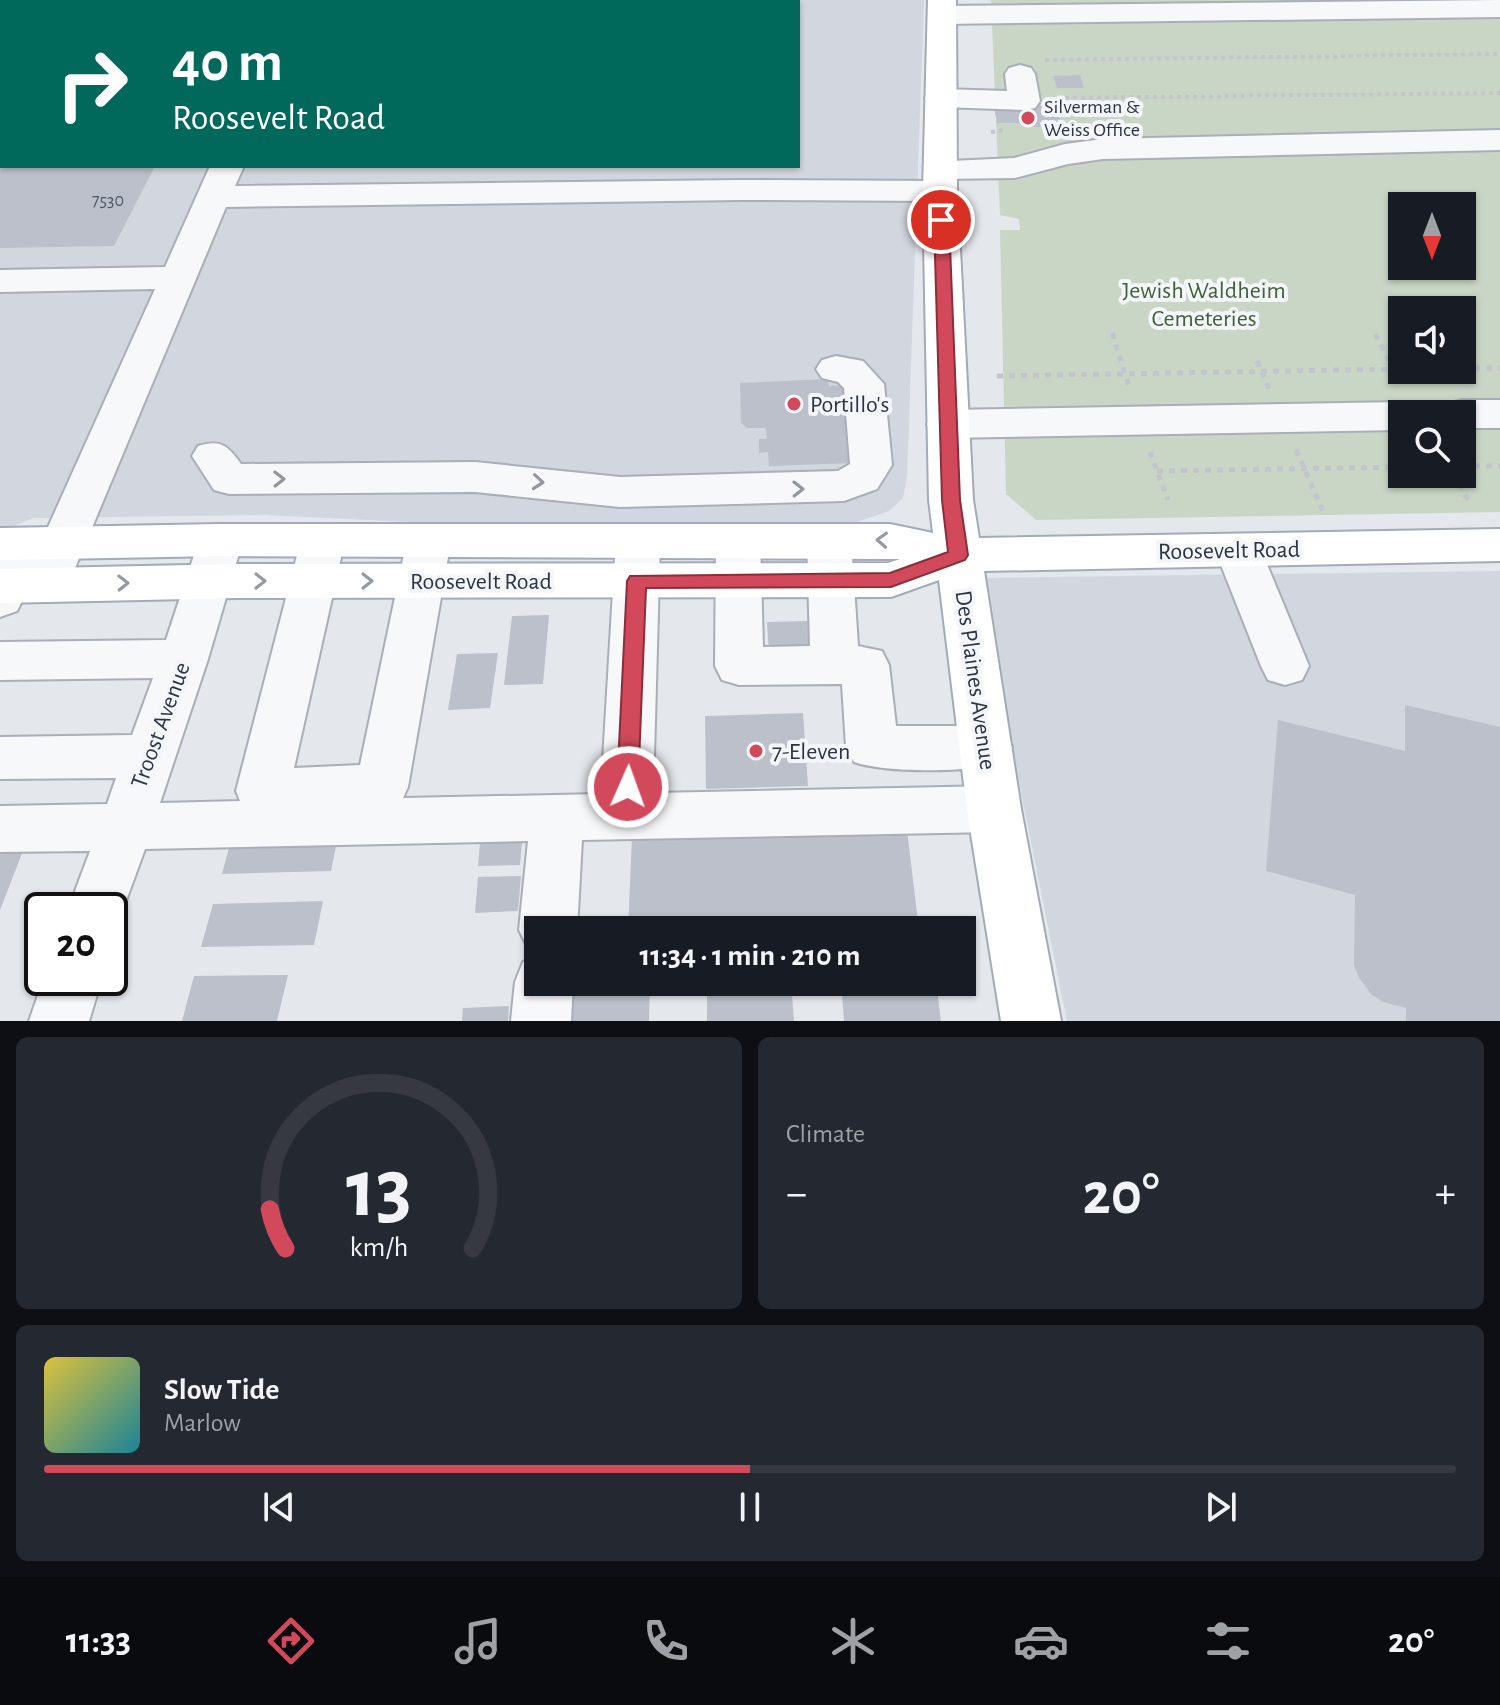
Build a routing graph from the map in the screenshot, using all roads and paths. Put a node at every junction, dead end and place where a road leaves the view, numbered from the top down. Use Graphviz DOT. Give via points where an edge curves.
graph roads {
  1 [pos="1500,8"];
  2 [pos="942,17"];
  3 [pos="1500,54"];
  4 [pos="1029,67"];
  5 [pos="1500,93"];
  6 [pos="941,98"];
  7 [pos="1500,140"];
  8 [pos="941,180"];
  9 [pos="220,182"];
  10 [pos="179,278"];
  11 [pos="0,281"];
  12 [pos="1375,334"];
  13 [pos="1388,359"];
  14 [pos="1476,368"];
  15 [pos="1500,368"];
  16 [pos="836,369"];
  17 [pos="1388,369"];
  18 [pos="997,376"];
  19 [pos="1388,405"];
  20 [pos="1476,414"];
  21 [pos="1500,414"];
  22 [pos="948,424"];
  23 [pos="213,456"];
  24 [pos="1476,466"];
  25 [pos="1500,466"];
  26 [pos="1388,467"];
  27 [pos="1157,471"];
  28 [pos="1461,488"];
  29 [pos="1471,505"];
  30 [pos="1500,545"];
  31 [pos="1238,550"];
  32 [pos="958,555"];
  33 [pos="318,560"];
  34 [pos="425,560"];
  35 [pos="637,560"];
  36 [pos="738,560"];
  37 [pos="830,560"];
  38 [pos="214,561"];
  39 [pos="20,570"];
  40 [pos="184,659"];
  41 [pos="0,661"];
  42 [pos="835,665"];
  43 [pos="1285,666"];
  44 [pos="986,747"];
  45 [pos="149,756"];
  46 [pos="0,758"];
  47 [pos="994,809"];
  48 [pos="626,817"];
  49 [pos="557,818"];
  50 [pos="124,827"];
  51 [pos="0,829"];
  52 [pos="102,892"];
  53 [pos="549,916"];
  54 [pos="67,996"];
  55 [pos="543,996"];
  56 [pos="59,1021"];
  57 [pos="541,1021"];
  58 [pos="1031,1021"];
  1 -- 2 [label="street"];
  2 -- 4 [label="street"];
  2 -- 6 [label="main road, Des Plaines Avenue"];
  3 -- 4 [label="path"];
  4 -- 5 [label="path"];
  4 -- 6 [label="street" via="1024,101"];
  6 -- 8 [label="main road, Des Plaines Avenue"];
  7 -- 8 [label="street" via="1103,149"];
  8 -- 9 [label="street" via="741,190"];
  8 -- 22 [label="main road, Des Plaines Avenue"];
  9 -- 10 [label="street"];
  10 -- 11 [label="street"];
  10 -- 39 [label="street"];
  12 -- 13 [label="path"];
  14 -- 15 [label="path"];
  23 -- 16 [label="street, one-way" via="229,479 475,477 620,492 844,486 862,478 871,465 864,384 849,370"];
  17 -- 18 [label="path"];
  19 -- 22 [label="street"];
  20 -- 21 [label="street"];
  22 -- 32 [label="main road, Des Plaines Avenue"];
  24 -- 25 [label="path"];
  26 -- 27 [label="path"];
  28 -- 29 [label="path"];
  30 -- 31 [label="main road, Roosevelt Road"];
  31 -- 32 [label="main road, Roosevelt Road"];
  31 -- 43 [label="street"];
  32 -- 37 [label="main road, Roosevelt Road" via="891,580"];
  32 -- 44 [label="main road, Des Plaines Avenue"];
  33 -- 34 [label="main road, Roosevelt Road"];
  33 -- 34 [label="street" via="262,791 382,787"];
  33 -- 38 [label="main road, Roosevelt Road"];
  34 -- 35 [label="main road, Roosevelt Road"];
  35 -- 36 [label="main road, Roosevelt Road"];
  35 -- 48 [label="street"];
  36 -- 37 [label="main road, Roosevelt Road"];
  36 -- 42 [label="street" via="739,666"];
  37 -- 42 [label="street"];
  38 -- 39 [label="main road, Roosevelt Road"];
  38 -- 40 [label="street, Troost Avenue"];
  40 -- 41 [label="street"];
  40 -- 45 [label="street, Troost Avenue"];
  42 -- 44 [label="street" via="865,665 872,747"];
  44 -- 47 [label="main road, Des Plaines Avenue"];
  45 -- 46 [label="street"];
  45 -- 50 [label="street, Troost Avenue"];
  47 -- 48 [label="street"];
  47 -- 58 [label="main road, Des Plaines Avenue"];
  48 -- 49 [label="street"];
  49 -- 50 [label="street"];
  49 -- 53 [label="street"];
  50 -- 51 [label="street"];
  50 -- 52 [label="street, Troost Avenue"];
  54 -- 56 [label="street"];
  55 -- 57 [label="street"];
}
